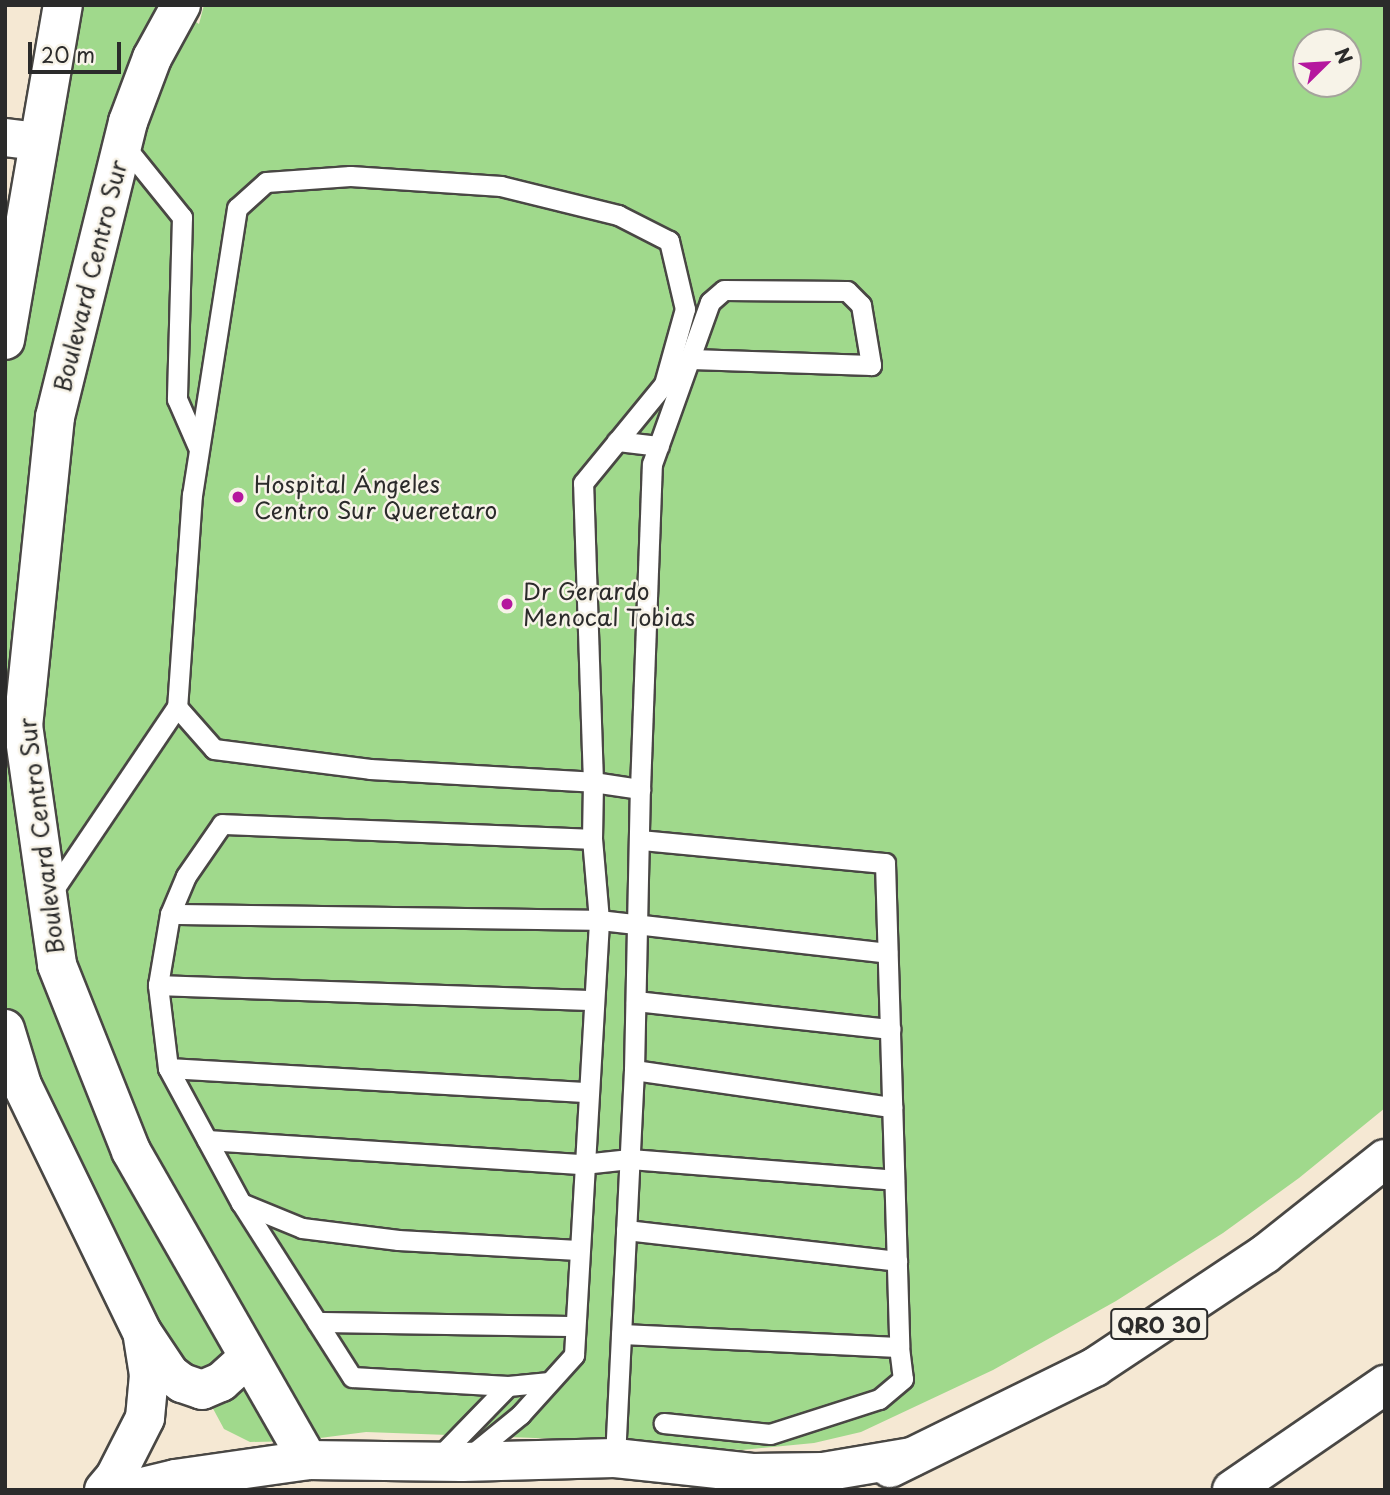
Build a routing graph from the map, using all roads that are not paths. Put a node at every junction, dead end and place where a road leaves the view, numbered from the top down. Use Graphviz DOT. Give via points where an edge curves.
graph roads {
  1 [pos="63,5"];
  2 [pos="181,5"];
  3 [pos="22,139"];
  4 [pos="123,144"];
  5 [pos="5,340"];
  6 [pos="691,359"];
  7 [pos="617,441"];
  8 [pos="659,446"];
  9 [pos="198,447"];
  10 [pos="177,707"];
  11 [pos="593,782"];
  12 [pos="639,789"];
  13 [pos="592,839"];
  14 [pos="641,840"];
  15 [pos="48,898"];
  16 [pos="170,914"];
  17 [pos="598,920"];
  18 [pos="639,924"];
  19 [pos="887,953"];
  20 [pos="158,985"];
  21 [pos="594,1000"];
  22 [pos="636,1002"];
  23 [pos="5,1029"];
  24 [pos="890,1029"];
  25 [pos="168,1068"];
  26 [pos="634,1070"];
  27 [pos="588,1092"];
  28 [pos="892,1107"];
  29 [pos="207,1140"];
  30 [pos="630,1158"];
  31 [pos="1385,1158"];
  32 [pos="583,1164"];
  33 [pos="894,1180"];
  34 [pos="241,1203"];
  35 [pos="626,1230"];
  36 [pos="578,1250"];
  37 [pos="897,1261"];
  38 [pos="317,1322"];
  39 [pos="575,1326"];
  40 [pos="142,1332"];
  41 [pos="621,1334"];
  42 [pos="899,1347"];
  43 [pos="248,1358"];
  44 [pos="549,1382"];
  45 [pos="508,1385"];
  46 [pos="1385,1385"];
  47 [pos="664,1423"];
  48 [pos="912,1457"];
  49 [pos="615,1458"];
  50 [pos="308,1460"];
  51 [pos="450,1461"];
  52 [pos="104,1490"];
  53 [pos="130,1490"];
  54 [pos="846,1490"];
  55 [pos="1232,1490"];
  1 -- 3 [label="main road"];
  2 -- 4 [label="main road, Boulevard Centro Sur" via="152,58"];
  3 -- 5 [label="main road"];
  4 -- 9 [label="lane" via="182,217 177,400"];
  4 -- 15 [label="main road, Boulevard Centro Sur" via="55,417 23,725"];
  6 -- 6 [label="lane" via="857,365 871,365 861,305 847,292 724,290 710,302"];
  6 -- 8 [label="lane"];
  7 -- 8 [label="lane"];
  7 -- 9 [label="lane" via="664,384 685,309 669,241 618,215 501,186 350,176 266,182 237,208"];
  7 -- 11 [label="lane" via="583,483"];
  8 -- 12 [label="lane" via="652,464"];
  9 -- 10 [label="lane"];
  10 -- 11 [label="lane" via="214,749 370,769"];
  10 -- 15 [label="lane"];
  11 -- 12 [label="lane"];
  11 -- 13 [label="lane"];
  12 -- 14 [label="lane"];
  13 -- 16 [label="lane" via="222,824 186,876"];
  13 -- 17 [label="lane"];
  14 -- 18 [label="lane"];
  14 -- 19 [label="lane" via="885,863"];
  15 -- 43 [label="main road, Boulevard Centro Sur" via="57,965 131,1151"];
  16 -- 17 [label="lane"];
  16 -- 20 [label="lane"];
  17 -- 18 [label="lane"];
  17 -- 21 [label="lane"];
  18 -- 19 [label="lane"];
  18 -- 22 [label="lane"];
  19 -- 24 [label="lane"];
  20 -- 21 [label="lane"];
  20 -- 25 [label="lane"];
  21 -- 27 [label="lane"];
  22 -- 24 [label="lane"];
  22 -- 26 [label="lane"];
  23 -- 40 [label="main road" via="22,1085"];
  24 -- 28 [label="lane"];
  25 -- 27 [label="lane"];
  25 -- 29 [label="lane"];
  26 -- 28 [label="lane"];
  26 -- 30 [label="lane"];
  27 -- 32 [label="lane"];
  28 -- 33 [label="lane"];
  29 -- 32 [label="lane"];
  29 -- 34 [label="lane"];
  30 -- 32 [label="lane"];
  30 -- 33 [label="lane"];
  30 -- 35 [label="lane"];
  31 -- 48 [label="main road, QRO 30" via="1265,1254 1095,1367"];
  32 -- 36 [label="lane"];
  33 -- 37 [label="lane"];
  34 -- 36 [label="lane" via="302,1228 398,1240"];
  34 -- 38 [label="lane"];
  35 -- 37 [label="lane"];
  35 -- 41 [label="lane"];
  36 -- 39 [label="lane"];
  37 -- 42 [label="lane"];
  38 -- 39 [label="lane"];
  38 -- 45 [label="lane" via="352,1377"];
  39 -- 44 [label="lane" via="574,1355"];
  40 -- 43 [label="main road" via="170,1374 202,1390 221,1382"];
  40 -- 52 [label="main road" via="149,1375 145,1418"];
  41 -- 42 [label="lane"];
  41 -- 49 [label="lane"];
  42 -- 47 [label="lane" via="903,1379 879,1399 770,1434"];
  43 -- 50 [label="main road, Boulevard Centro Sur"];
  44 -- 45 [label="lane"];
  44 -- 51 [label="lane" via="520,1415"];
  45 -- 51 [label="lane"];
  46 -- 55 [label="main road"];
  48 -- 49 [label="main road" via="823,1472 752,1473"];
  48 -- 54 [label="main road, QRO 30"];
  49 -- 51 [label="main road"];
  50 -- 51 [label="main road"];
  50 -- 53 [label="main road"];
}
